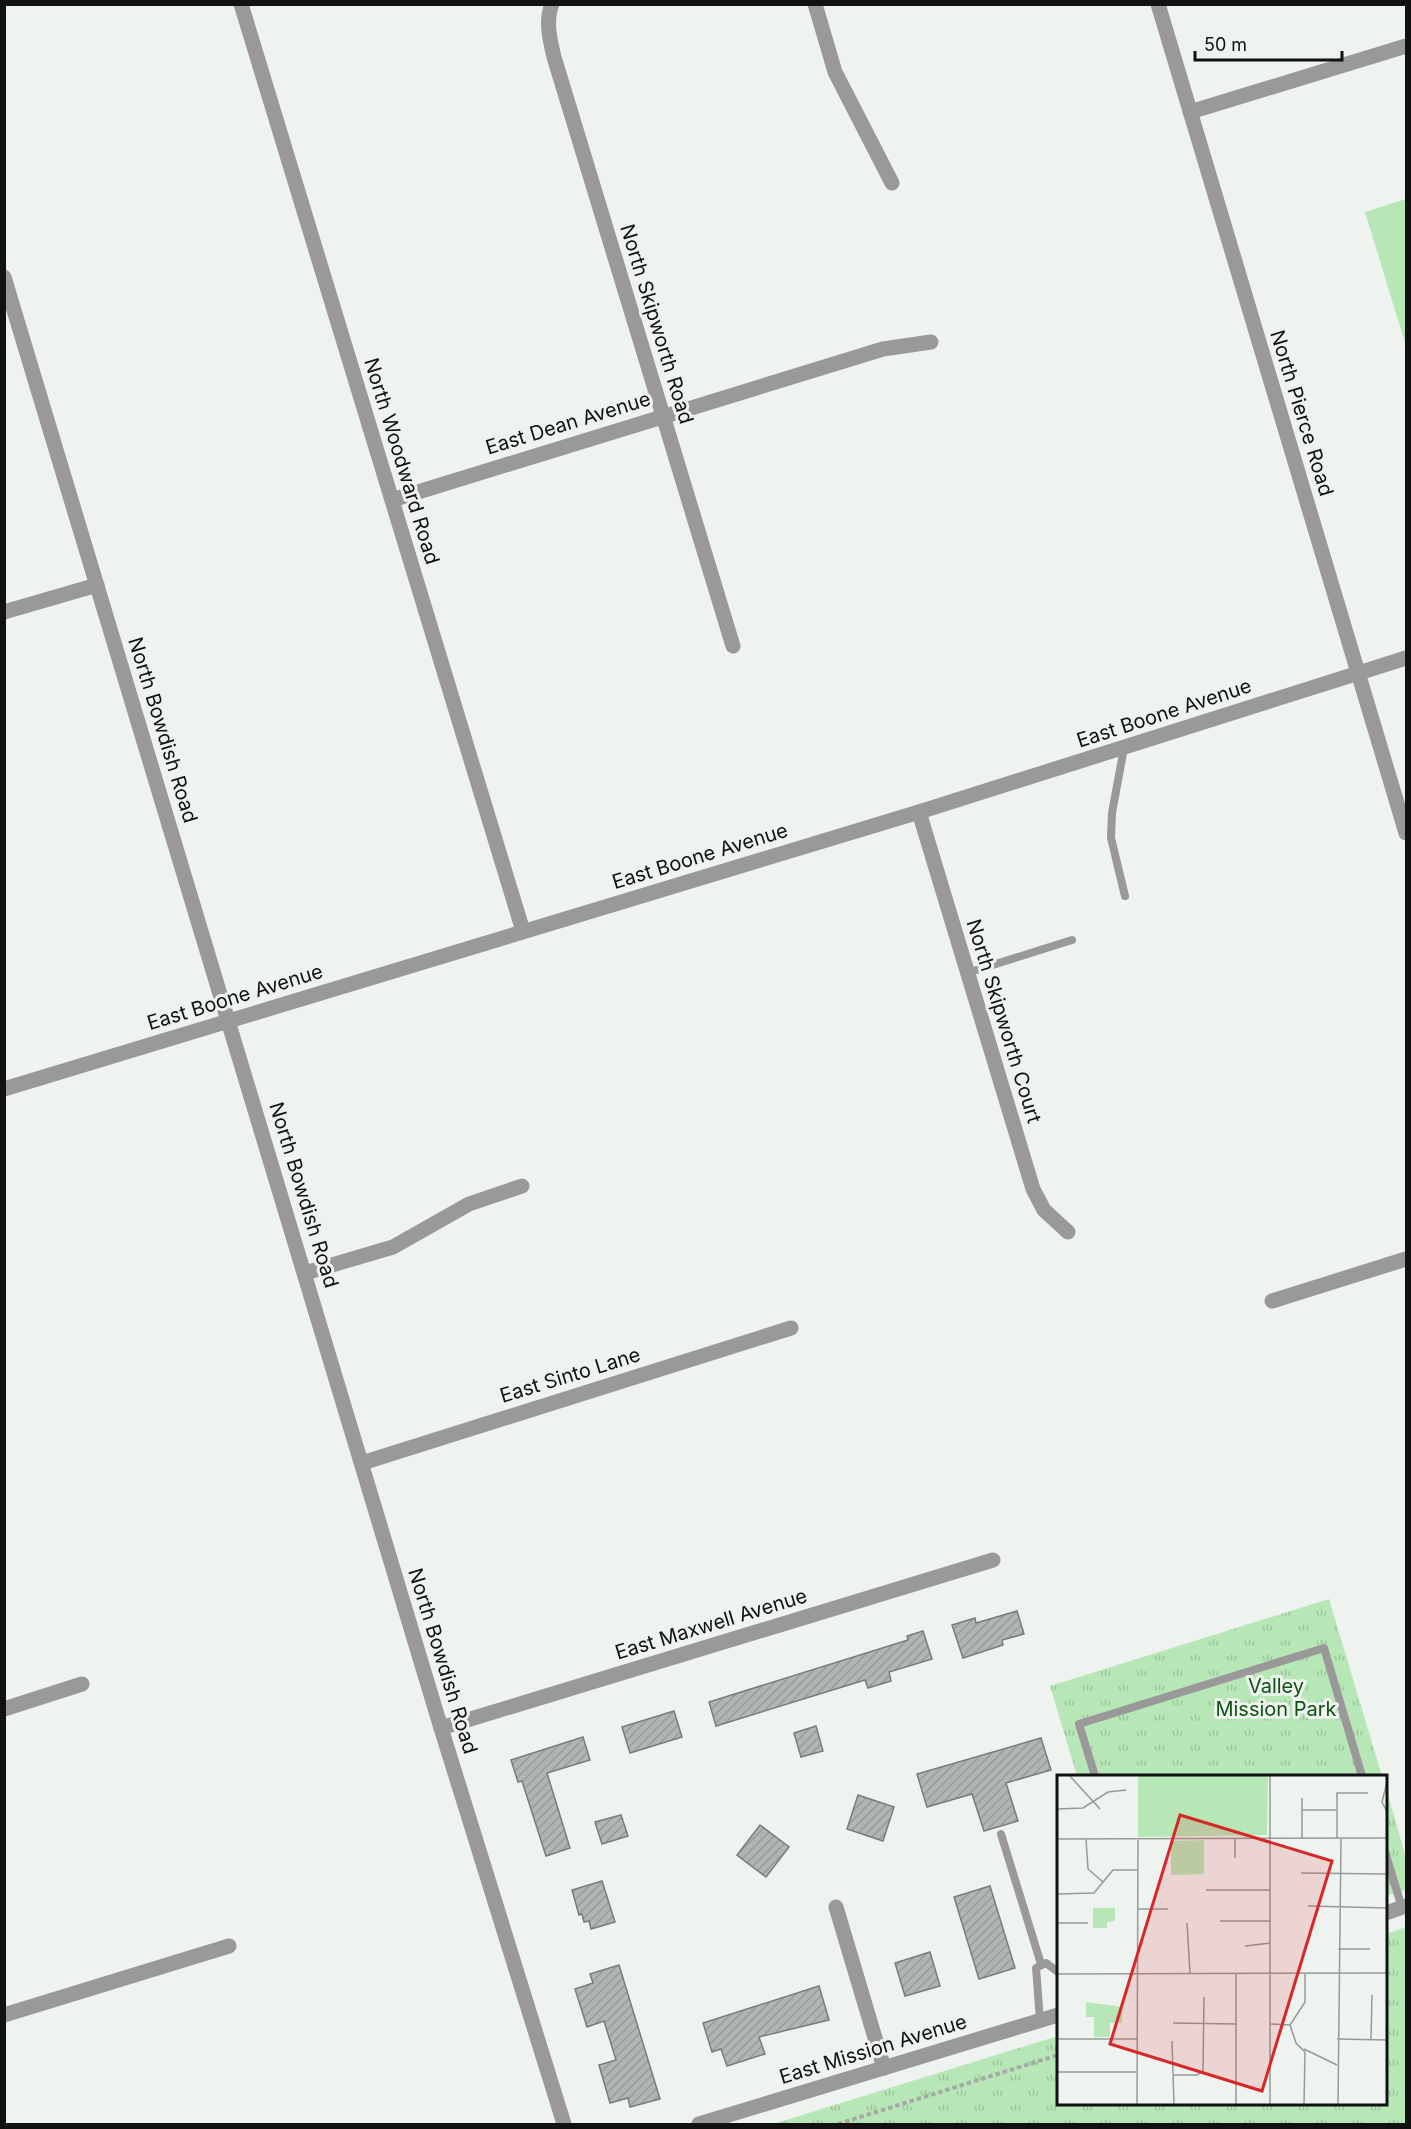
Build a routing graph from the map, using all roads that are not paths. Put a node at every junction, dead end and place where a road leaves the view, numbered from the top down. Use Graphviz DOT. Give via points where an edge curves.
graph roads {
  1 [pos="241,4"];
  2 [pos="814,4"];
  3 [pos="1158,4"];
  4 [pos="551,8"];
  5 [pos="1407,46"];
  6 [pos="1190,112"];
  7 [pos="892,183"];
  8 [pos="4,278"];
  9 [pos="931,342"];
  10 [pos="663,416"];
  11 [pos="392,500"];
  12 [pos="97,585"];
  13 [pos="4,612"];
  14 [pos="733,646"];
  15 [pos="1407,658"];
  16 [pos="1358,674"];
  17 [pos="1124,748"];
  18 [pos="919,812"];
  19 [pos="1407,833"];
  20 [pos="1125,896"];
  21 [pos="523,931"];
  22 [pos="1072,940"];
  23 [pos="967,973"];
  24 [pos="229,1021"];
  25 [pos="4,1089"];
  26 [pos="522,1186"];
  27 [pos="1068,1232"];
  28 [pos="1407,1259"];
  29 [pos="305,1273"];
  30 [pos="1272,1300"];
  31 [pos="791,1328"];
  32 [pos="362,1463"];
  33 [pos="993,1560"];
  34 [pos="82,1684"];
  35 [pos="4,1709"];
  36 [pos="441,1728"];
  37 [pos="1095,1775"];
  38 [pos="1362,1775"];
  39 [pos="1001,1834"];
  40 [pos="1387,1857"];
  41 [pos="836,1907"];
  42 [pos="1404,1907"];
  43 [pos="1387,1913"];
  44 [pos="229,1946"];
  45 [pos="1041,1964"];
  46 [pos="1057,1970"];
  47 [pos="4,2015"];
  48 [pos="1057,2016"];
  49 [pos="1040,2020"];
  50 [pos="884,2068"];
  51 [pos="564,2124"];
  52 [pos="699,2124"];
  1 -- 11 [label="street, North Woodward Road"];
  2 -- 7 [label="street" via="836,72"];
  3 -- 6 [label="street, North Pierce Road"];
  4 -- 10 [label="street, North Skipworth Road" via="549,35 554,57"];
  5 -- 6 [label="street"];
  6 -- 16 [label="street, North Pierce Road"];
  8 -- 12 [label="street, North Bowdish Road"];
  9 -- 10 [label="street, East Dean Avenue" via="883,349"];
  10 -- 11 [label="street, East Dean Avenue"];
  10 -- 14 [label="street, North Skipworth Road"];
  11 -- 21 [label="street, North Woodward Road"];
  12 -- 13 [label="street"];
  12 -- 24 [label="street, North Bowdish Road"];
  15 -- 16 [label="street, East Boone Avenue"];
  16 -- 17 [label="street, East Boone Avenue"];
  16 -- 19 [label="street, North Pierce Road"];
  17 -- 18 [label="street, East Boone Avenue"];
  17 -- 20 [label="lane" via="1111,838"];
  18 -- 21 [label="street, East Boone Avenue"];
  18 -- 23 [label="street, North Skipworth Court"];
  21 -- 24 [label="street, East Boone Avenue"];
  22 -- 23 [label="lane"];
  23 -- 27 [label="street, North Skipworth Court" via="1033,1189 1044,1210"];
  24 -- 25 [label="street, East Boone Avenue"];
  24 -- 29 [label="street, North Bowdish Road"];
  26 -- 29 [label="street" via="468,1204 393,1247"];
  28 -- 30 [label="street"];
  29 -- 32 [label="street, North Bowdish Road"];
  31 -- 32 [label="street, East Sinto Lane"];
  32 -- 36 [label="street, North Bowdish Road"];
  33 -- 36 [label="street, East Maxwell Avenue"];
  34 -- 35 [label="street"];
  36 -- 51 [label="street, North Bowdish Road"];
  37 -- 38 [label="lane" via="1079,1724 1324,1648"];
  39 -- 45 [label="lane"];
  40 -- 42 [label="lane"];
  41 -- 50 [label="street"];
  42 -- 43 [label="street"];
  44 -- 47 [label="street"];
  45 -- 46 [label="lane" via="1052,1964"];
  45 -- 49 [label="lane" via="1035,1973"];
  48 -- 49 [label="street, East Mission Avenue"];
  49 -- 50 [label="street, East Mission Avenue"];
  50 -- 52 [label="street, East Mission Avenue"];
}
